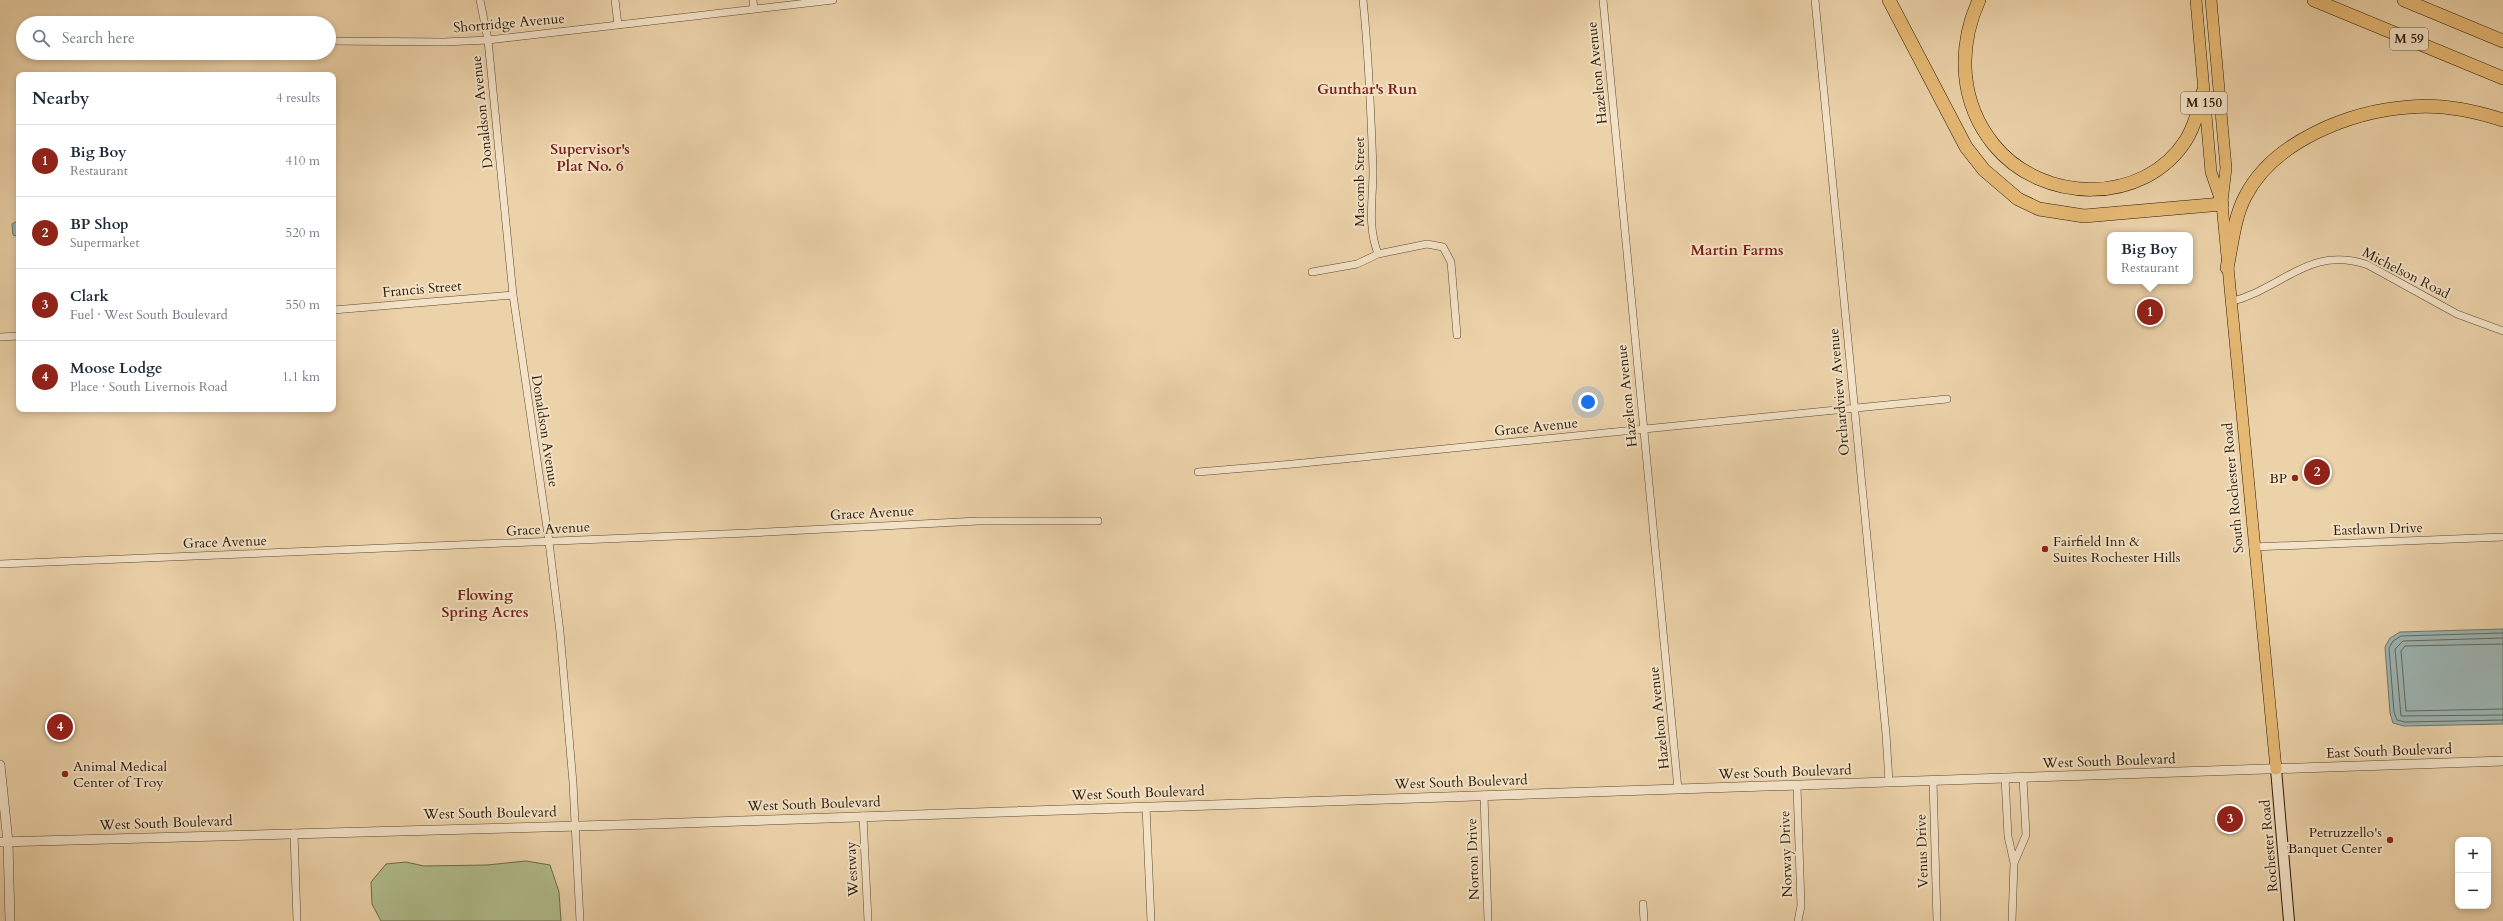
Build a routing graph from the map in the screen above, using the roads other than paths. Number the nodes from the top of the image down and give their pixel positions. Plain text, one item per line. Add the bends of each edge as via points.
1 (480, 0) edge
2 (615, 0) edge
3 (753, 0) edge
4 (833, 0) edge
5 (1364, 0) edge
6 (1602, 0) edge
7 (1815, 0) edge
8 (1889, 0) edge
9 (1979, 0) edge
10 (2196, 0) edge
11 (2314, 0) edge
12 (2404, 0) edge
13 (2211, 2) edge
14 (754, 9) junction
15 (618, 25) junction
16 (488, 40) junction
17 (336, 41) edge
18 (2503, 41) edge
19 (2503, 78) edge
20 (2203, 92) junction
21 (2503, 120) edge
22 (2222, 204) junction
23 (1378, 254) junction
24 (2228, 268) junction
25 (1312, 272) dead end
26 (513, 295) junction
27 (2230, 302) junction
28 (336, 310) edge
29 (2503, 331) edge
30 (1457, 335) dead end
31 (16, 336) edge
32 (0, 337) edge
33 (1948, 399) dead end
34 (1854, 409) junction
35 (1644, 430) junction
36 (1198, 472) dead end
37 (1098, 521) dead end
38 (2503, 537) edge
39 (549, 542) junction
40 (2253, 547) junction
41 (0, 564) edge
42 (2503, 761) edge
43 (0, 765) edge
44 (2276, 769) junction
45 (2005, 778) junction
46 (2023, 778) junction
47 (1933, 780) junction
48 (1889, 782) junction
49 (1797, 786) junction
50 (1678, 788) junction
51 (1484, 795) junction
52 (1146, 807) junction
53 (863, 816) junction
54 (575, 826) junction
55 (294, 833) junction
56 (4, 842) edge
57 (2014, 863) junction
58 (1643, 904) dead end
59 (10, 921) edge
60 (297, 921) edge
61 (580, 921) edge
62 (868, 921) edge
63 (1151, 921) edge
64 (1488, 921) edge
65 (1644, 921) edge
66 (1798, 921) edge
67 (1937, 921) edge
68 (2012, 921) edge
69 (2289, 921) edge

1 - 16 street, Donaldson Avenue
2 - 15 street
3 - 14 street
4 - 14 street, Shortridge Avenue
5 - 23 street, Macomb Street via 1373,172 1370,221
6 - 35 street, Hazelton Avenue
7 - 34 street, Orchardview Avenue
8 - 22 highway via 1966,147 1984,170 2018,198 2039,209 2084,216
9 - 20 highway via 1970,18 1964,46 1966,88 1972,108 1983,129 2005,156 2050,182 2079,190 2106,190 2128,185 2151,175 2169,161 2186,140 2196,119
10 - 20 main road, South Rochester Road / M 150
11 - 19 highway, M 59
12 - 18 highway, M 59
13 - 22 main road, South Rochester Road / M 150 via 2226,168
14 - 15 street, Shortridge Avenue
15 - 16 street, Shortridge Avenue
16 - 17 street, Shortridge Avenue
16 - 26 street, Donaldson Avenue
20 - 22 main road, South Rochester Road / M 150 via 2210,172
21 - 24 highway via 2443,107 2411,106 2375,111 2347,120 2292,147 2256,179 2244,198
22 - 24 main road, South Rochester Road
23 - 25 street via 1357,264
23 - 30 street via 1427,244 1443,247 1451,262
24 - 27 main road, South Rochester Road
26 - 28 street, Francis Street
26 - 39 street, Donaldson Avenue
27 - 29 street, Michelson Road via 2255,294 2308,264 2335,258 2352,259 2368,265 2457,314
27 - 40 main road, South Rochester Road
31 - 32 street
33 - 34 street, Grace Avenue
34 - 35 street, Grace Avenue
34 - 48 street, Orchardview Avenue
35 - 36 street, Grace Avenue
35 - 50 street, Hazelton Avenue
37 - 39 street, Grace Avenue via 978,521
38 - 40 street, Eastlawn Drive
39 - 41 street, Grace Avenue
39 - 54 street, Donaldson Avenue via 568,726
40 - 44 main road, South Rochester Road
42 - 44 street, East South Boulevard
43 - 56 street
44 - 46 street, West South Boulevard
44 - 69 main road, Rochester Road
45 - 46 street, West South Boulevard
45 - 47 street, West South Boulevard
45 - 57 street via 2008,836
46 - 57 street via 2026,835
47 - 48 street, West South Boulevard
47 - 67 street, Venus Drive
48 - 49 street, West South Boulevard
49 - 50 street, West South Boulevard
49 - 66 street, Norway Drive via 1801,906
50 - 51 street, West South Boulevard
51 - 52 street, West South Boulevard
51 - 64 street, Norton Drive
52 - 53 street, West South Boulevard
52 - 63 street
53 - 54 street, West South Boulevard
53 - 62 street, Westway
54 - 55 street, West South Boulevard
54 - 61 street, Donaldson Avenue
55 - 56 street, West South Boulevard
55 - 60 street
56 - 59 street
57 - 68 street
58 - 65 street

